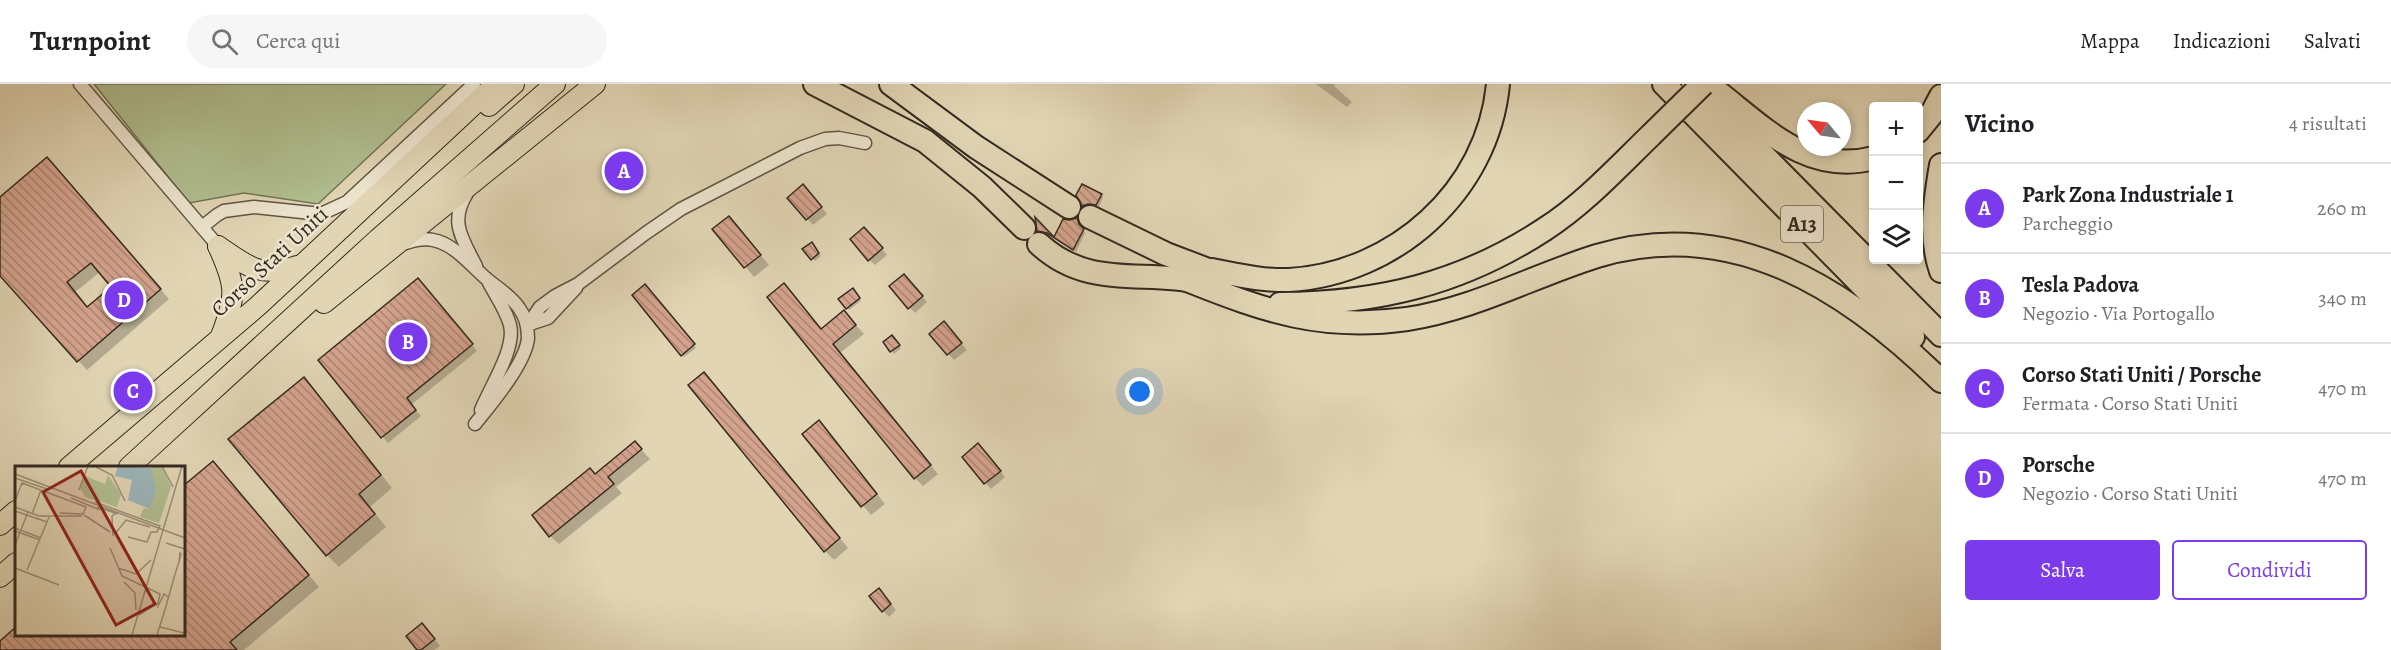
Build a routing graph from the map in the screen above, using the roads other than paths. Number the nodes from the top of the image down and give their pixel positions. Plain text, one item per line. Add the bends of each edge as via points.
1 (80, 84) edge
2 (474, 84) edge
3 (495, 84) edge
4 (514, 84) edge
5 (555, 84) edge
6 (595, 84) edge
7 (815, 84) edge
8 (891, 84) edge
9 (896, 84) edge
10 (1498, 84) edge
11 (1664, 84) edge
12 (1693, 84) edge
13 (1703, 84) edge
14 (1709, 84) edge
15 (1941, 96) edge
16 (914, 102) junction
17 (1923, 125) edge
18 (865, 143) dead end
19 (1869, 159) edge
20 (1941, 165) edge
21 (474, 182) junction
22 (1069, 207) dead end
23 (1090, 217) dead end
24 (202, 227) junction
25 (218, 246) junction
26 (391, 249) junction
27 (300, 265) junction
28 (477, 269) junction
29 (1212, 270) junction
30 (1941, 271) edge
31 (487, 279) junction
32 (1187, 280) junction
33 (1295, 304) junction
34 (259, 305) junction
35 (528, 325) junction
36 (511, 328) junction
37 (1941, 335) edge
38 (220, 339) junction
39 (1941, 365) edge
40 (1941, 381) edge
41 (216, 388) junction
42 (70, 466) edge
43 (130, 466) edge
44 (15, 512) edge
45 (0, 525) edge
46 (15, 565) edge
47 (0, 578) edge

1 - 24 street
2 - 24 street via 347,202 321,214 254,207 224,211
3 - 27 main road, Corso Stati Uniti
4 - 34 main road
5 - 41 main road
6 - 21 main road
7 - 32 highway via 925,141 1059,260 1074,268 1095,274
8 - 16 highway
9 - 16 highway
10 - 29 highway via 1487,133 1471,166 1448,201 1407,240 1357,265 1307,278 1270,280
11 - 39 highway, A13
12 - 37 highway, A13
13 - 33 highway, bridge via 1596,188 1547,228 1484,263 1425,286 1338,303
14 - 19 highway via 1781,142 1804,153 1831,161
15 - 17 highway
16 - 22 highway
18 - 35 street via 825,139 681,209 540,307
20 - 30 highway via 1934,233
21 - 26 main road
21 - 28 street via 456,218
23 - 29 highway via 1166,254
24 - 25 street
25 - 27 main road via 259,270 271,272
25 - 38 main road via 232,275 232,308
26 - 28 street via 419,239 434,240 447,245
26 - 41 main road
27 - 34 main road, Corso Stati Uniti
28 - 31 street
29 - 33 highway
31 - 35 street via 519,307
31 - 36 street
32 - 33 highway via 1272,304
32 - 40 highway via 1282,315 1326,322 1366,322 1406,319 1464,306 1597,256 1634,247 1718,247 1770,264 1843,298 1914,354
34 - 38 main road, Corso Stati Uniti
35 - 36 street
35 - 36 street via 528,342 521,358 500,394 475,424 511,341
38 - 42 main road, Corso Stati Uniti
41 - 43 main road
44 - 45 main road
46 - 47 main road

